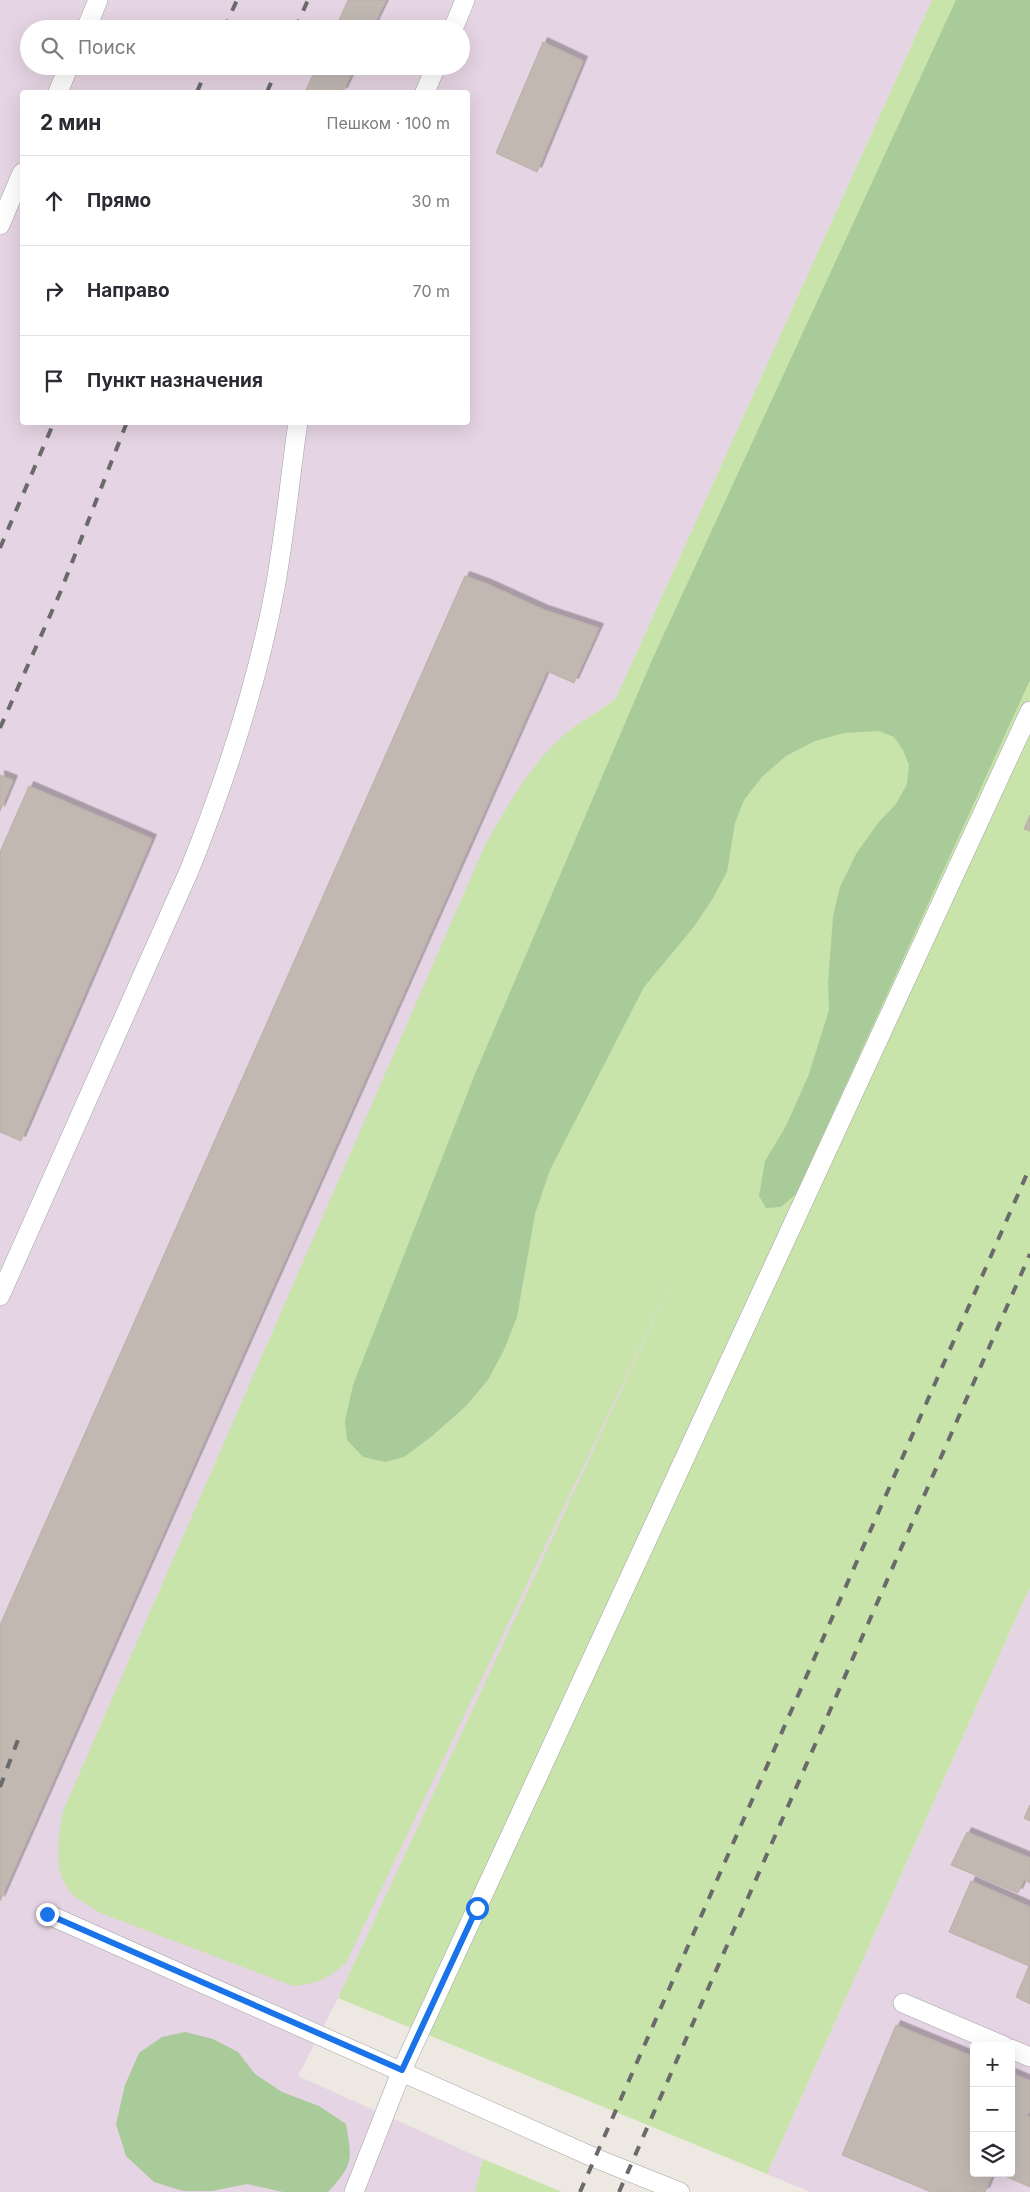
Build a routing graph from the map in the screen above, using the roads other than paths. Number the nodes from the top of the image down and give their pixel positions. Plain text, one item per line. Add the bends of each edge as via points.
1 (98, 0) edge
2 (465, 0) edge
3 (90, 20) edge
4 (456, 20) edge
5 (65, 75) edge
6 (432, 75) edge
7 (59, 90) edge
8 (426, 90) edge
9 (20, 178) edge
10 (0, 225) edge
11 (298, 425) edge
12 (1030, 711) edge
13 (0, 1296) edge
14 (47, 1914) dead end
15 (904, 2003) dead end
16 (995, 2042) edge
17 (1015, 2051) edge
18 (1030, 2057) edge
19 (402, 2070) junction
20 (354, 2192) edge
21 (680, 2192) edge

1 - 3 lane
2 - 4 lane
5 - 7 lane
6 - 8 lane
9 - 10 lane
11 - 13 lane via 275,588 242,724 217,801
12 - 19 lane
14 - 19 lane
15 - 16 lane
17 - 18 lane
19 - 20 lane
19 - 21 lane via 595,2158

